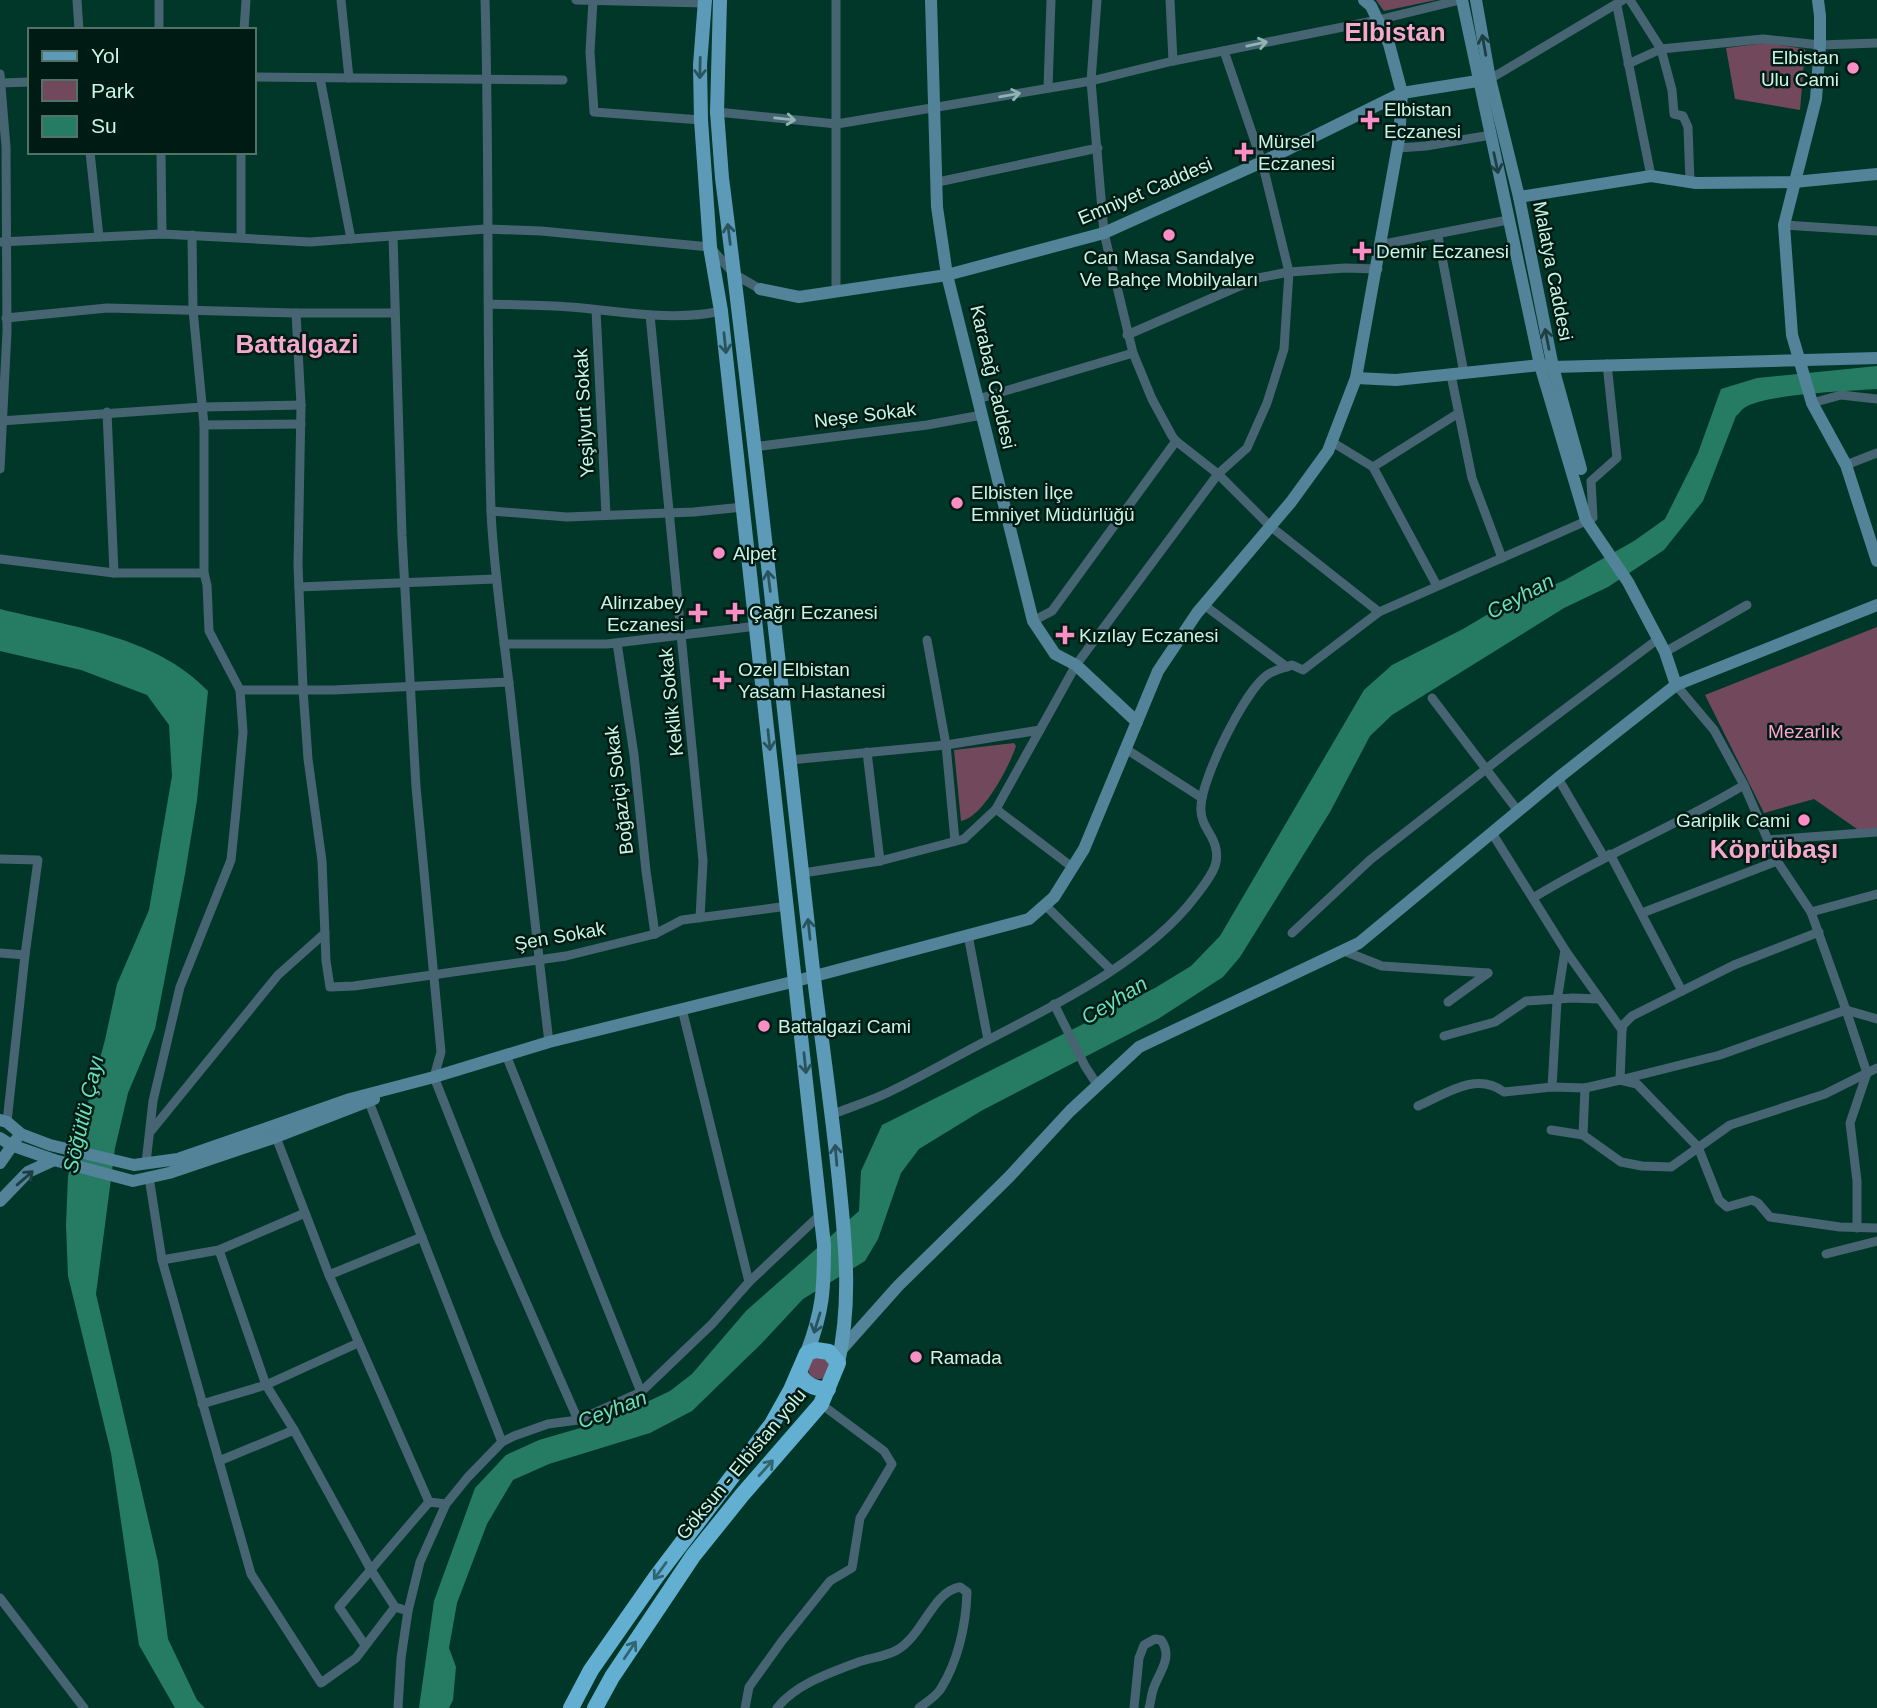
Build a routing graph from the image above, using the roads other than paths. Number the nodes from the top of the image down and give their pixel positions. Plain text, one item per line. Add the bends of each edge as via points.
1 (77, 0) edge
2 (159, 0) edge
3 (246, 0) edge
4 (341, 0) edge
5 (485, 0) edge
6 (576, 0) edge
7 (720, 0) edge
8 (836, 0) edge
9 (931, 0) edge
10 (1051, 0) edge
11 (1097, 0) edge
12 (1170, 0) edge
13 (1461, 0) edge
14 (1476, 0) edge
15 (1630, 0) edge
16 (1818, 0) edge
17 (593, 1) edge
18 (705, 1) edge
19 (1366, 2) edge
20 (1620, 3) edge
21 (1378, 20) junction
22 (79, 28) edge
23 (159, 28) edge
24 (244, 28) edge
25 (1877, 43) edge
26 (1820, 45) junction
27 (1661, 49) junction
28 (1224, 51) junction
29 (1173, 61) junction
30 (1628, 64) junction
31 (0, 74) edge
32 (256, 77) edge
33 (320, 78) junction
34 (349, 78) junction
35 (487, 78) junction
36 (563, 80) dead end
37 (1484, 80) junction
38 (1091, 81) junction
39 (28, 82) edge
40 (0, 83) edge
41 (1048, 88) junction
42 (1402, 93) junction
43 (936, 108) junction
44 (717, 112) junction
45 (701, 120) junction
46 (837, 124) junction
47 (1490, 135) junction
48 (3, 147) edge
49 (1098, 148) junction
50 (1398, 148) junction
51 (90, 154) edge
52 (161, 154) edge
53 (241, 154) edge
54 (1262, 162) junction
55 (1877, 174) edge
56 (1651, 176) junction
57 (938, 182) junction
58 (1690, 182) junction
59 (1794, 182) junction
60 (1519, 197) junction
61 (1508, 220) junction
62 (1784, 225) junction
63 (486, 229) junction
64 (1877, 231) edge
65 (162, 233) junction
66 (1104, 233) junction
67 (192, 235) junction
68 (393, 236) junction
69 (1438, 236) junction
70 (99, 237) junction
71 (241, 237) junction
72 (351, 239) junction
73 (3, 242) edge
74 (1379, 245) junction
75 (710, 247) junction
76 (1378, 269) junction
77 (1289, 272) junction
78 (734, 274) junction
79 (949, 280) junction
80 (760, 289) joint
81 (836, 292) junction
82 (489, 303) junction
83 (193, 310) junction
84 (596, 310) junction
85 (721, 311) junction
86 (296, 313) junction
87 (395, 313) junction
88 (650, 315) junction
89 (6, 318) junction
90 (3, 332) edge
91 (1127, 335) junction
92 (1133, 353) junction
93 (1877, 358) edge
94 (1606, 364) junction
95 (1546, 366) junction
96 (1800, 366) junction
97 (1457, 374) junction
98 (1356, 378) junction
99 (978, 399) junction
100 (1877, 399) edge
101 (1812, 402) junction
102 (302, 405) junction
103 (203, 407) junction
104 (107, 412) junction
105 (1457, 414) junction
106 (982, 415) junction
107 (2, 421) edge
108 (301, 424) junction
109 (204, 425) junction
110 (1176, 441) junction
111 (1332, 442) junction
112 (753, 447) junction
113 (1877, 453) edge
114 (1846, 465) junction
115 (1373, 467) junction
116 (0, 469) edge
117 (1219, 474) junction
118 (743, 507) junction
119 (491, 511) junction
120 (668, 512) junction
121 (606, 515) junction
122 (1590, 519) junction
123 (1270, 526) junction
124 (1873, 535) edge
125 (1502, 558) junction
126 (0, 559) edge
127 (1877, 561) edge
128 (114, 573) junction
129 (204, 573) junction
130 (495, 579) junction
131 (405, 583) junction
132 (1437, 586) junction
133 (299, 587) junction
134 (1203, 605) junction
135 (1747, 605) dead end
136 (1877, 605) edge
137 (1379, 612) junction
138 (1032, 621) junction
139 (757, 626) junction
140 (682, 636) junction
141 (1658, 639) junction
142 (927, 640) dead end
143 (617, 643) junction
144 (504, 644) junction
145 (1665, 652) junction
146 (1076, 665) junction
147 (1287, 667) junction
148 (509, 682) junction
149 (1676, 685) junction
150 (410, 687) junction
151 (303, 689) junction
152 (240, 690) junction
153 (1432, 698) dead end
154 (1137, 722) junction
155 (1040, 730) junction
156 (946, 745) junction
157 (1126, 749) junction
158 (867, 752) junction
159 (790, 760) junction
160 (1486, 769) junction
161 (1558, 778) junction
162 (1744, 785) junction
163 (1202, 798) junction
164 (996, 809) junction
165 (1518, 811) junction
166 (1877, 832) edge
167 (1492, 833) junction
168 (1768, 840) junction
169 (955, 841) junction
170 (1607, 856) junction
171 (0, 859) edge
172 (880, 860) junction
173 (1777, 861) junction
174 (1072, 867) junction
175 (803, 873) junction
176 (1877, 894) edge
177 (1533, 898) junction
178 (1045, 905) junction
179 (788, 906) junction
180 (1811, 912) junction
181 (1642, 913) junction
182 (700, 918) junction
183 (1819, 932) junction
184 (325, 933) junction
185 (1292, 933) dead end
186 (655, 934) junction
187 (968, 935) junction
188 (1565, 950) junction
189 (1345, 951) junction
190 (0, 953) edge
191 (25, 955) junction
192 (539, 961) junction
193 (1111, 970) junction
194 (433, 975) junction
195 (814, 975) junction
196 (796, 981) junction
197 (1682, 991) junction
198 (1598, 999) junction
199 (1557, 1001) junction
200 (1447, 1002) dead end
201 (1054, 1004) junction
202 (682, 1009) junction
203 (1846, 1010) junction
204 (1875, 1016) edge
205 (1622, 1030) junction
206 (1444, 1036) dead end
207 (988, 1040) junction
208 (549, 1041) junction
209 (506, 1055) junction
210 (1877, 1068) edge
211 (1867, 1073) junction
212 (434, 1077) junction
213 (1620, 1080) junction
214 (1097, 1086) junction
215 (1552, 1087) junction
216 (1586, 1088) junction
217 (369, 1102) junction
218 (1418, 1106) dead end
219 (832, 1114) junction
220 (4, 1121) edge
221 (1551, 1130) dead end
222 (150, 1132) junction
223 (21, 1134) junction
224 (1583, 1135) junction
225 (276, 1137) junction
226 (5, 1142) edge
227 (1698, 1147) junction
228 (54, 1160) junction
229 (0, 1163) edge
230 (140, 1164) junction
231 (149, 1177) junction
232 (0, 1201) edge
233 (305, 1213) junction
234 (821, 1214) junction
235 (1857, 1228) junction
236 (1877, 1228) edge
237 (422, 1237) junction
238 (1877, 1241) edge
239 (219, 1250) junction
240 (1826, 1254) dead end
241 (162, 1260) junction
242 (329, 1275) junction
243 (749, 1282) junction
244 (358, 1343) junction
245 (807, 1353) junction
246 (840, 1357) junction
247 (799, 1372) junction
248 (266, 1385) junction
249 (828, 1389) junction
250 (641, 1392) junction
251 (202, 1404) junction
252 (821, 1404) junction
253 (578, 1420) junction
254 (294, 1430) junction
255 (502, 1442) junction
256 (219, 1461) junction
257 (429, 1502) junction
258 (446, 1504) junction
259 (371, 1570) junction
260 (0, 1598) edge
261 (395, 1607) junction
262 (408, 1611) junction
263 (365, 1645) junction
264 (84, 1708) edge
265 (398, 1708) edge
266 (571, 1708) edge
267 (595, 1708) edge
268 (745, 1708) edge
269 (777, 1708) edge
270 (919, 1708) edge
271 (1134, 1708) edge
272 (1149, 1708) edge

1 - 22 street
2 - 23 street
3 - 24 street
4 - 34 street
5 - 35 street
6 - 17 street
7 - 44 main road, Göksun - Elbistan yolu
8 - 46 street
9 - 43 street, Karabağ Caddesi
10 - 41 street
11 - 38 street
12 - 29 street
13 - 21 street
13 - 37 street
37 -> 14 street, Malatya Caddesi
15 - 27 street
16 - 26 street
17 - 18 street
17 - 45 street via 594,112
18 -> 45 main road, Göksun - Elbistan yolu
19 - 21 street
20 - 30 street
20 - 37 street
28 -> 21 street
21 - 42 street
25 - 26 street
26 - 27 street via 1763,39
26 - 59 street via 1816,99
27 - 30 street
27 - 58 street via 1674,114 1683,117 1688,127
28 - 29 street
28 - 54 street
29 - 38 street
30 - 56 street
31 - 40 street
32 - 33 street
33 - 34 street
33 - 72 street
34 - 35 street
35 - 36 street
35 - 63 street
37 - 42 street, Emniyet Caddesi
37 - 47 street
37 - 60 street, Malatya Caddesi
38 - 41 street
38 - 49 street
39 - 40 street
40 - 48 street
43 -> 41 street
42 - 50 street
42 - 54 street, Emniyet Caddesi
43 - 46 street
43 - 57 street, Karabağ Caddesi
44 -> 46 street
78 -> 44 main road, Göksun - Elbistan yolu
45 - 75 main road, Göksun - Elbistan yolu
46 - 81 street
47 - 50 street
47 -> 61 street
48 - 73 street
49 - 57 street
49 - 66 street
50 - 74 street
51 - 70 street
52 - 65 street
53 - 71 street
54 - 66 street, Emniyet Caddesi
54 - 77 street
55 - 59 street
56 - 58 street
56 - 60 street
57 - 79 street, Karabağ Caddesi via 937,207
58 - 59 street
59 - 62 street
95 -> 60 street, Malatya Caddesi
61 - 69 street
61 - 95 street
62 - 64 street
62 - 96 street via 1791,335
63 - 68 street
63 - 75 street
63 - 82 street
65 - 67 street
65 - 70 street
66 - 79 street, Emniyet Caddesi
66 - 91 street
67 - 71 street
67 - 83 street
68 - 72 street
68 - 87 street
69 - 74 street
69 - 97 street
70 - 73 street
71 - 72 street via 310,242
73 - 89 street
74 - 76 street
75 - 78 street
75 - 85 main road, Göksun - Elbistan yolu
76 - 77 street
76 - 98 street
77 - 91 street via 1258,278
77 - 117 street via 1284,349 1267,403 1247,448
78 - 80 street
78 - 112 main road, Göksun - Elbistan yolu
79 - 81 street, Emniyet Caddesi
79 - 99 street, Karabağ Caddesi
80 - 81 street, Emniyet Caddesi via 799,297
82 - 84 street
82 - 119 street
83 - 86 street
83 - 89 street via 107,308
83 - 103 street
84 - 88 street
84 - 121 street, Yeşilyurt Sokak
85 - 88 street
85 -> 118 main road, Göksun - Elbistan yolu
86 - 87 street
86 - 102 street
87 - 131 street
88 - 120 street, Keklik Sokak
89 - 90 street
90 - 107 street
91 - 92 street
92 - 99 street
92 - 110 street
93 - 96 street
94 - 95 street
94 - 96 street
94 - 122 street via 1617,458 1591,481
95 - 97 street
95 - 122 street
96 - 101 street
97 - 98 street via 1396,380
97 - 105 street
98 - 111 street
99 - 106 street, Karabağ Caddesi
100 - 101 street via 1841,395
101 - 114 street
102 - 103 street
102 - 108 street
103 - 104 street
103 - 109 street
104 - 107 street
104 - 128 street
105 - 115 street
105 - 125 street via 1472,478
106 - 112 street, Neşe Sokak
106 - 138 street, Karabağ Caddesi
107 - 116 street
108 - 109 street
108 - 133 street
109 - 129 street
110 - 117 street
110 - 138 street via 1052,611
111 - 115 street
111 - 123 street
159 -> 112 main road, Göksun - Elbistan yolu
113 - 114 street
114 - 124 street
115 - 132 street
117 - 123 street
117 - 146 street
118 - 120 street
118 - 139 main road, Göksun - Elbistan yolu
119 - 121 street
119 - 130 street
120 - 121 street
120 - 140 street, Keklik Sokak
122 - 125 street
122 - 141 street
123 - 134 street
123 - 137 street
124 - 127 street
125 - 132 street
126 - 128 street
128 - 129 street
129 - 152 street via 209,631
130 - 131 street
130 - 144 street
131 - 133 street
131 - 150 street
132 - 137 street
133 - 151 street
134 - 147 street
134 - 154 street via 1158,671
135 - 145 street
136 - 149 street
137 - 147 street via 1303,670
138 - 146 street, Karabağ Caddesi via 1055,654
139 - 140 street
139 -> 179 main road, Göksun - Elbistan yolu
140 - 143 street
140 - 182 street, Keklik Sokak via 703,861
141 - 145 street
141 - 160 street
142 - 156 street
143 - 144 street
143 - 186 street, Boğaziçi Sokak
144 - 148 street
145 - 149 street
146 - 154 street, Karabağ Caddesi
146 - 155 street
147 - 163 street via 1268,674 1252,690
148 - 150 street
148 - 192 street
149 - 161 street
149 - 162 street via 1714,730
150 - 151 street
150 - 194 street
151 - 152 street
151 - 184 street via 322,860
152 - 222 street via 243,732 231,860 180,987
153 - 160 street
154 - 157 street
155 - 156 street
155 - 164 street
156 - 158 street
156 - 169 street
157 - 163 street
157 - 174 street
158 - 159 street
158 - 172 street
159 - 175 main road, Göksun - Elbistan yolu
160 - 165 street
160 - 185 street via 1370,860
161 - 165 street
161 - 170 street
162 - 168 street
162 - 170 street
163 - 193 street via 1203,822 1218,849 1215,869 1168,930
164 - 169 street via 964,839
164 - 174 street
165 - 167 street
166 - 168 street
167 - 177 street
167 - 189 street
168 - 173 street
169 - 172 street
170 - 177 street
170 - 181 street
171 - 191 street via 38,860
172 - 175 street
173 - 180 street
173 - 181 street
174 - 178 street
195 -> 175 main road, Göksun - Elbistan yolu
176 - 180 street
177 - 188 street
178 - 187 street via 1028,919
178 - 193 street
179 - 182 street, Şen Sokak
179 - 196 main road, Göksun - Elbistan yolu
180 - 183 street
181 - 197 street
182 - 186 street, Şen Sokak via 682,920
183 - 197 street
183 - 203 street
184 - 194 street, Şen Sokak via 330,987
184 - 222 street via 278,975
186 - 192 street, Şen Sokak
187 - 195 street
187 - 207 street
188 - 198 street
188 - 199 street
189 - 200 street via 1382,966 1488,973
189 - 214 street via 1139,1047
190 - 191 street
191 - 220 street
192 - 194 street, Şen Sokak
192 - 208 street
193 - 201 street
194 - 212 street via 441,1052
195 - 196 street
195 - 219 main road, Göksun - Elbistan yolu
196 - 202 street
196 -> 234 main road, Göksun - Elbistan yolu
197 - 205 street via 1632,1016
198 - 199 street
198 - 205 street
199 - 206 street via 1526,1001 1495,1022
199 - 215 street
201 - 207 street
201 - 214 street
202 - 208 street
202 - 243 street
203 - 204 street
203 - 211 street
203 - 213 street via 1720,1055
205 - 213 street
207 - 219 street via 887,1093
208 - 209 street
209 - 212 street
209 - 250 street
210 - 211 street
211 - 227 street via 1825,1094 1730,1125
211 - 235 street via 1850,1123
212 - 217 street
212 - 230 street via 350,1099 178,1159
212 - 253 street
213 - 216 street
213 - 227 street via 1637,1084
214 - 246 street via 898,1286
215 - 216 street
215 - 218 street via 1504,1092 1492,1083 1469,1084
216 - 224 street
217 - 225 street
217 - 237 street
246 -> 219 main road, Göksun - Elbistan yolu via 847,1279
220 - 223 street
221 - 224 street
222 - 230 street
223 - 226 street
223 - 230 street via 50,1145
224 - 227 street via 1621,1162 1642,1167 1671,1167
225 - 231 street
225 - 233 street
226 - 228 street
226 - 229 street
227 - 235 street via 1719,1200 1727,1207 1752,1200 1770,1217
228 - 231 street via 133,1181
232 -> 228 street via 28,1172
231 - 241 street
233 - 239 street
233 - 242 street
234 - 243 street
234 -> 245 main road, Göksun - Elbistan yolu via 824,1293
235 - 236 street
237 - 242 street
237 - 255 street
238 - 240 street
239 - 241 street
239 - 248 street
241 - 251 street
242 - 244 street
243 - 250 street
244 - 248 street
244 - 257 street
245 - 246 highway via 823,1350
245 - 247 highway, Göksun - Elbistan yolu
246 - 249 highway, Göksun - Elbistan yolu
247 - 249 highway via 806,1383
247 -> 266 highway, Göksun - Elbistan yolu via 772,1424 649,1587 591,1670
248 - 251 street
248 - 254 street
249 - 252 highway, Göksun - Elbistan yolu
250 - 253 street
251 - 256 street
267 -> 252 highway, Göksun - Elbistan yolu via 692,1556
252 - 268 street via 884,1451 892,1464 860,1518 852,1568 830,1581 782,1641 749,1687
253 - 255 street via 548,1424
254 - 256 street
254 - 259 street
255 - 258 street
256 - 263 street via 251,1574 321,1683 356,1658
257 - 258 street
257 - 259 street
258 - 262 street via 420,1562
259 - 261 street
259 - 263 street via 339,1607
260 - 264 street
261 - 262 street
261 - 263 street
262 - 265 street
269 - 270 street via 804,1686 895,1651 916,1636 941,1597 960,1587 967,1592 958,1650 939,1691
271 - 272 street via 1139,1658 1144,1645 1155,1639 1165,1646 1166,1659

